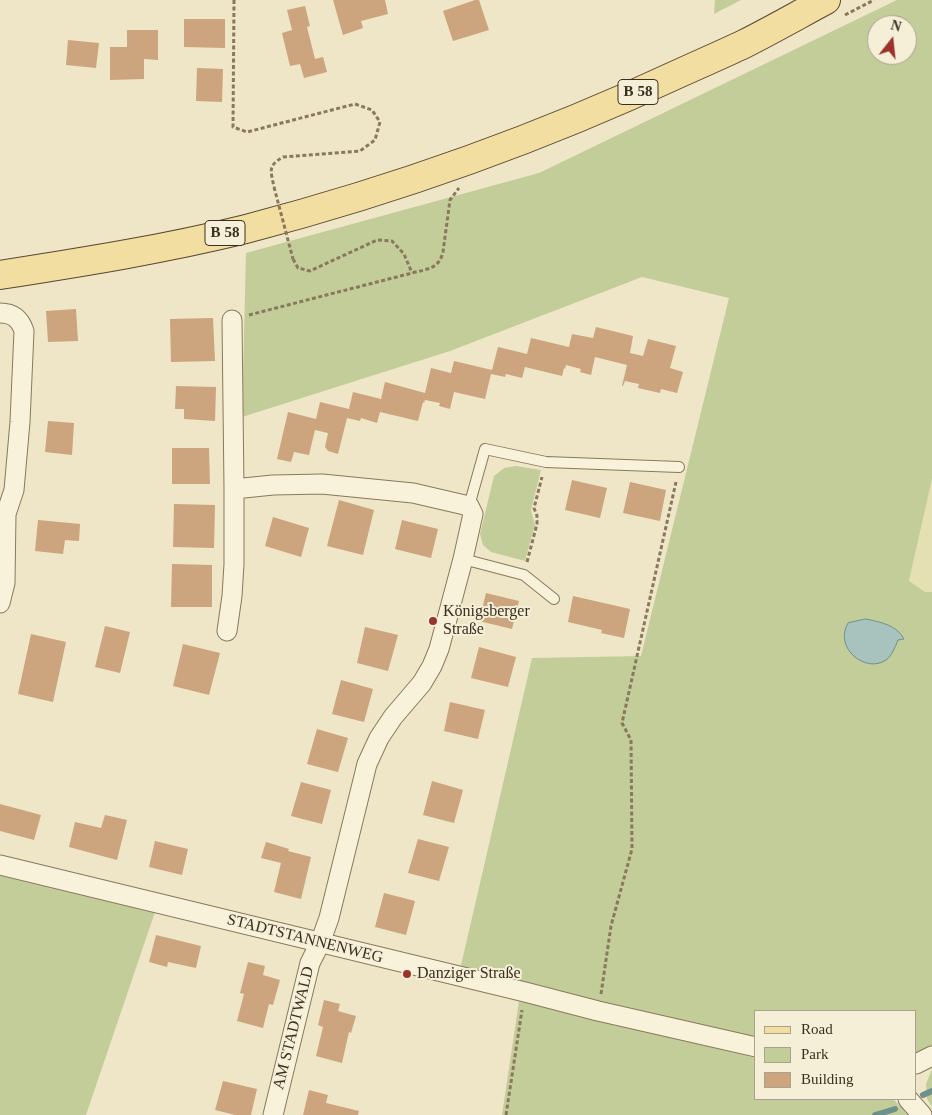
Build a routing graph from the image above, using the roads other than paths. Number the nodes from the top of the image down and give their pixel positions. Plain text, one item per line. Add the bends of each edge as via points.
1 (826, 0) edge
2 (0, 275) edge
3 (0, 313) edge
4 (232, 320) road end
5 (679, 467) road end
6 (234, 489) junction
7 (470, 506) junction
8 (3, 507) edge
9 (463, 559) junction
10 (554, 599) dead end
11 (0, 603) edge
12 (227, 631) dead end
13 (0, 865) edge
14 (320, 943) junction
15 (754, 1047) edge
16 (932, 1056) edge
17 (917, 1064) edge
18 (909, 1100) edge
19 (273, 1115) edge
20 (922, 1115) edge

1 - 2 main road, B 58 via 744,44 567,124 444,169 344,202 245,229 136,253
3 - 8 street via 17,318 24,332 14,490
4 - 6 street
5 - 7 lane via 546,462 485,449
6 - 7 street via 322,484 413,493
6 - 12 street via 234,564
7 - 9 street via 473,514
8 - 11 street via 5,583
9 - 10 lane via 524,575
9 - 14 street via 432,666 379,738 367,764
13 - 14 street, STADTSTANNENWEG
14 - 15 street, STADTSTANNENWEG via 598,1012
14 - 19 street, AM STADTWALD via 310,963
16 - 17 street
18 - 20 street

